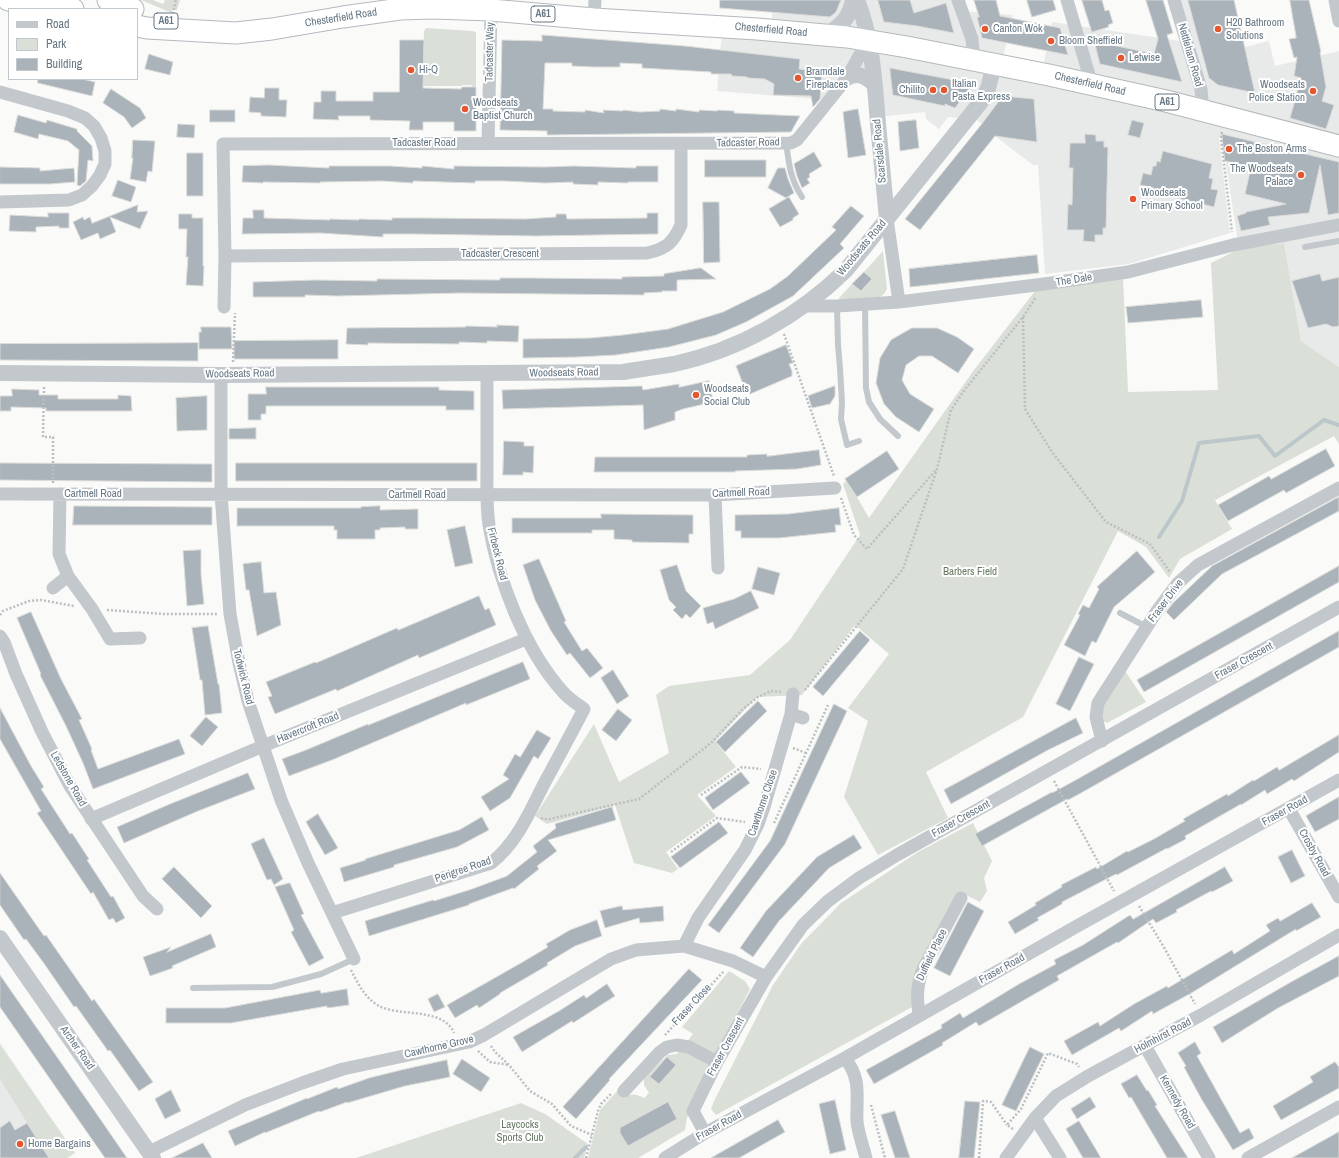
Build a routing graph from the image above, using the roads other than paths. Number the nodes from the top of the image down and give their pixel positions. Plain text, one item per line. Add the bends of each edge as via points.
1 (8, 0) edge
2 (108, 0) edge
3 (853, 0) edge
4 (858, 0) edge
5 (958, 0) edge
6 (1067, 0) edge
7 (1174, 0) edge
8 (1335, 0) edge
9 (29, 1) edge
10 (69, 8) edge
11 (130, 8) edge
12 (138, 10) edge
13 (491, 10) junction
14 (594, 10) edge
15 (1339, 21) edge
16 (138, 26) edge
17 (194, 32) junction
18 (827, 35) junction
19 (868, 40) junction
20 (974, 60) junction
21 (994, 64) junction
22 (848, 78) junction
23 (875, 85) junction
24 (1092, 85) junction
25 (0, 92) edge
26 (1203, 111) junction
27 (786, 142) junction
28 (488, 143) junction
29 (681, 144) junction
30 (1339, 146) edge
31 (802, 198) dead end
32 (0, 202) edge
33 (887, 219) junction
34 (1339, 225) edge
35 (1339, 241) edge
36 (1305, 247) dead end
37 (225, 256) junction
38 (899, 302) junction
39 (865, 304) junction
40 (804, 306) junction
41 (837, 306) junction
42 (224, 307) road end
43 (0, 373) edge
44 (487, 374) junction
45 (227, 375) junction
46 (898, 436) dead end
47 (859, 441) dead end
48 (836, 485) road end
49 (1339, 488) edge
50 (0, 494) edge
51 (56, 494) junction
52 (221, 494) junction
53 (487, 495) junction
54 (715, 495) junction
55 (718, 568) dead end
56 (68, 576) junction
57 (52, 588) dead end
58 (1339, 607) edge
59 (1120, 613) dead end
60 (1147, 627) junction
61 (0, 636) edge
62 (140, 638) dead end
63 (526, 639) junction
64 (793, 694) road end
65 (584, 709) joint
66 (790, 714) junction
67 (803, 718) dead end
68 (1102, 741) junction
69 (263, 746) junction
70 (1339, 780) edge
71 (1289, 809) junction
72 (91, 818) junction
73 (1339, 897) edge
74 (961, 898) dead end
75 (156, 909) dead end
76 (332, 913) junction
77 (1339, 935) edge
78 (0, 938) edge
79 (684, 946) junction
80 (350, 960) joint
81 (766, 977) junction
82 (193, 988) dead end
83 (919, 1015) junction
84 (1145, 1046) junction
85 (845, 1058) junction
86 (717, 1062) junction
87 (624, 1092) road end
88 (1339, 1107) edge
89 (1036, 1118) junction
90 (705, 1133) junction
91 (151, 1155) edge
92 (665, 1158) edge
93 (866, 1158) edge
94 (1006, 1158) edge
95 (1060, 1158) edge
96 (1209, 1158) edge
97 (1248, 1158) edge

1 - 9 highway
2 - 11 highway
3 - 18 street via 847,18
4 - 19 street, Scarsdale Road
5 - 20 street via 972,39
6 - 24 street
7 - 26 street, Nettleham Road via 1201,89
8 - 15 street
9 - 10 highway
12 - 17 highway, Chesterfield Road / A61
13 - 14 highway, Chesterfield Road / A61
13 - 17 highway, Chesterfield Road / A61 via 400,9 258,31
13 - 28 street, Tadcaster Way
14 - 18 highway, Chesterfield Road / A61
16 - 17 highway, Chesterfield Road / A61
18 - 19 highway, Chesterfield Road / A61
19 - 20 highway, Chesterfield Road / A61
19 - 22 street, Tadcaster Road
19 - 23 street, Scarsdale Road
20 - 21 highway, Chesterfield Road / A61
21 - 24 highway, Chesterfield Road / A61
21 - 33 street, Woodseats Road via 988,89 980,103
22 - 23 street via 861,75
22 - 27 street, Tadcaster Road via 797,140
23 - 33 street, Scarsdale Road
24 - 26 highway, Chesterfield Road / A61
25 - 32 street via 68,110 85,118 102,138 105,151 105,164 100,175 82,195 69,200
26 - 30 highway, Chesterfield Road / A61
27 - 29 street, Tadcaster Road
27 - 31 lane, Tadcaster Road via 793,189
28 - 29 street, Tadcaster Road
28 - 37 street, Tadcaster Road via 223,144
29 - 37 street, Tadcaster Crescent via 681,225 670,243 660,250
33 - 38 street, Scarsdale Road
33 - 40 street, Woodseats Road via 846,270
34 - 38 street, The Dale via 1233,245 1128,272
35 - 36 lane
37 - 42 street, Tadcaster Road
38 - 39 street, The Dale
39 - 41 street, The Dale
39 - 46 lane via 866,388 869,402 880,419
40 - 41 street, The Dale
40 - 44 street, Woodseats Road via 748,339 676,363 623,372
41 - 47 lane via 841,419 847,445
43 - 45 street, Woodseats Road
44 - 45 street, Woodseats Road
44 - 53 street, Firbeck Road
45 - 52 street, Todwick Road
48 - 54 street, Cartmell Road
49 - 60 street, Fraser Drive via 1198,565 1178,582
50 - 51 street, Cartmell Road
51 - 52 street, Cartmell Road
51 - 56 street via 60,554
52 - 53 street, Cartmell Road
52 - 69 street, Todwick Road via 230,614 242,678
53 - 54 street, Cartmell Road
53 - 63 street, Firbeck Road via 495,553
54 - 55 street
56 - 57 street
56 - 62 street via 110,639
58 - 68 street, Fraser Crescent
59 - 60 lane
60 - 68 street, Fraser Drive via 1098,703 1096,717
61 - 72 street, Ledstone Road via 42,732 70,786
63 - 65 street, Firbeck Road via 555,682 570,699
63 - 69 street, Havercroft Road
64 - 66 street, Cawthorne Close
65 - 76 street, Perigree Road via 531,810 502,854 490,863
66 - 67 street
66 - 79 street, Cawthorne Close via 758,824 745,850 698,918
68 - 81 street, Fraser Crescent via 859,878 834,896 803,925
69 - 72 street, Havercroft Road
69 - 76 street, Todwick Road via 284,807
70 - 71 street, Fraser Road
71 - 73 street, Crosby Road
71 - 83 street, Fraser Road
72 - 75 street, Ledstone Road via 143,896
74 - 83 street, Duffield Place via 922,969 916,994
76 - 80 street, Todwick Road
77 - 84 street, Holmhirst Road
78 - 91 street, Archer Road
79 - 81 street, Cawthorne Grove via 733,961
79 - 91 street, Cawthorne Grove via 636,950 611,959 484,1035 464,1043 343,1069 302,1083 245,1105
80 - 82 lane via 321,974 272,987
81 - 86 street, Fraser Crescent
83 - 85 street, Fraser Road
84 - 89 street, Holmhirst Road via 1056,1096
84 - 96 street, Kennedy Road
85 - 90 street, Fraser Road
85 - 93 street via 855,1073 857,1123
86 - 87 street, Fraser Close via 689,1047 671,1046 660,1052
86 - 90 street, Fraser Crescent via 693,1111
88 - 97 street
89 - 94 street, Holmhirst Road
89 - 95 street
90 - 92 street, Fraser Road

